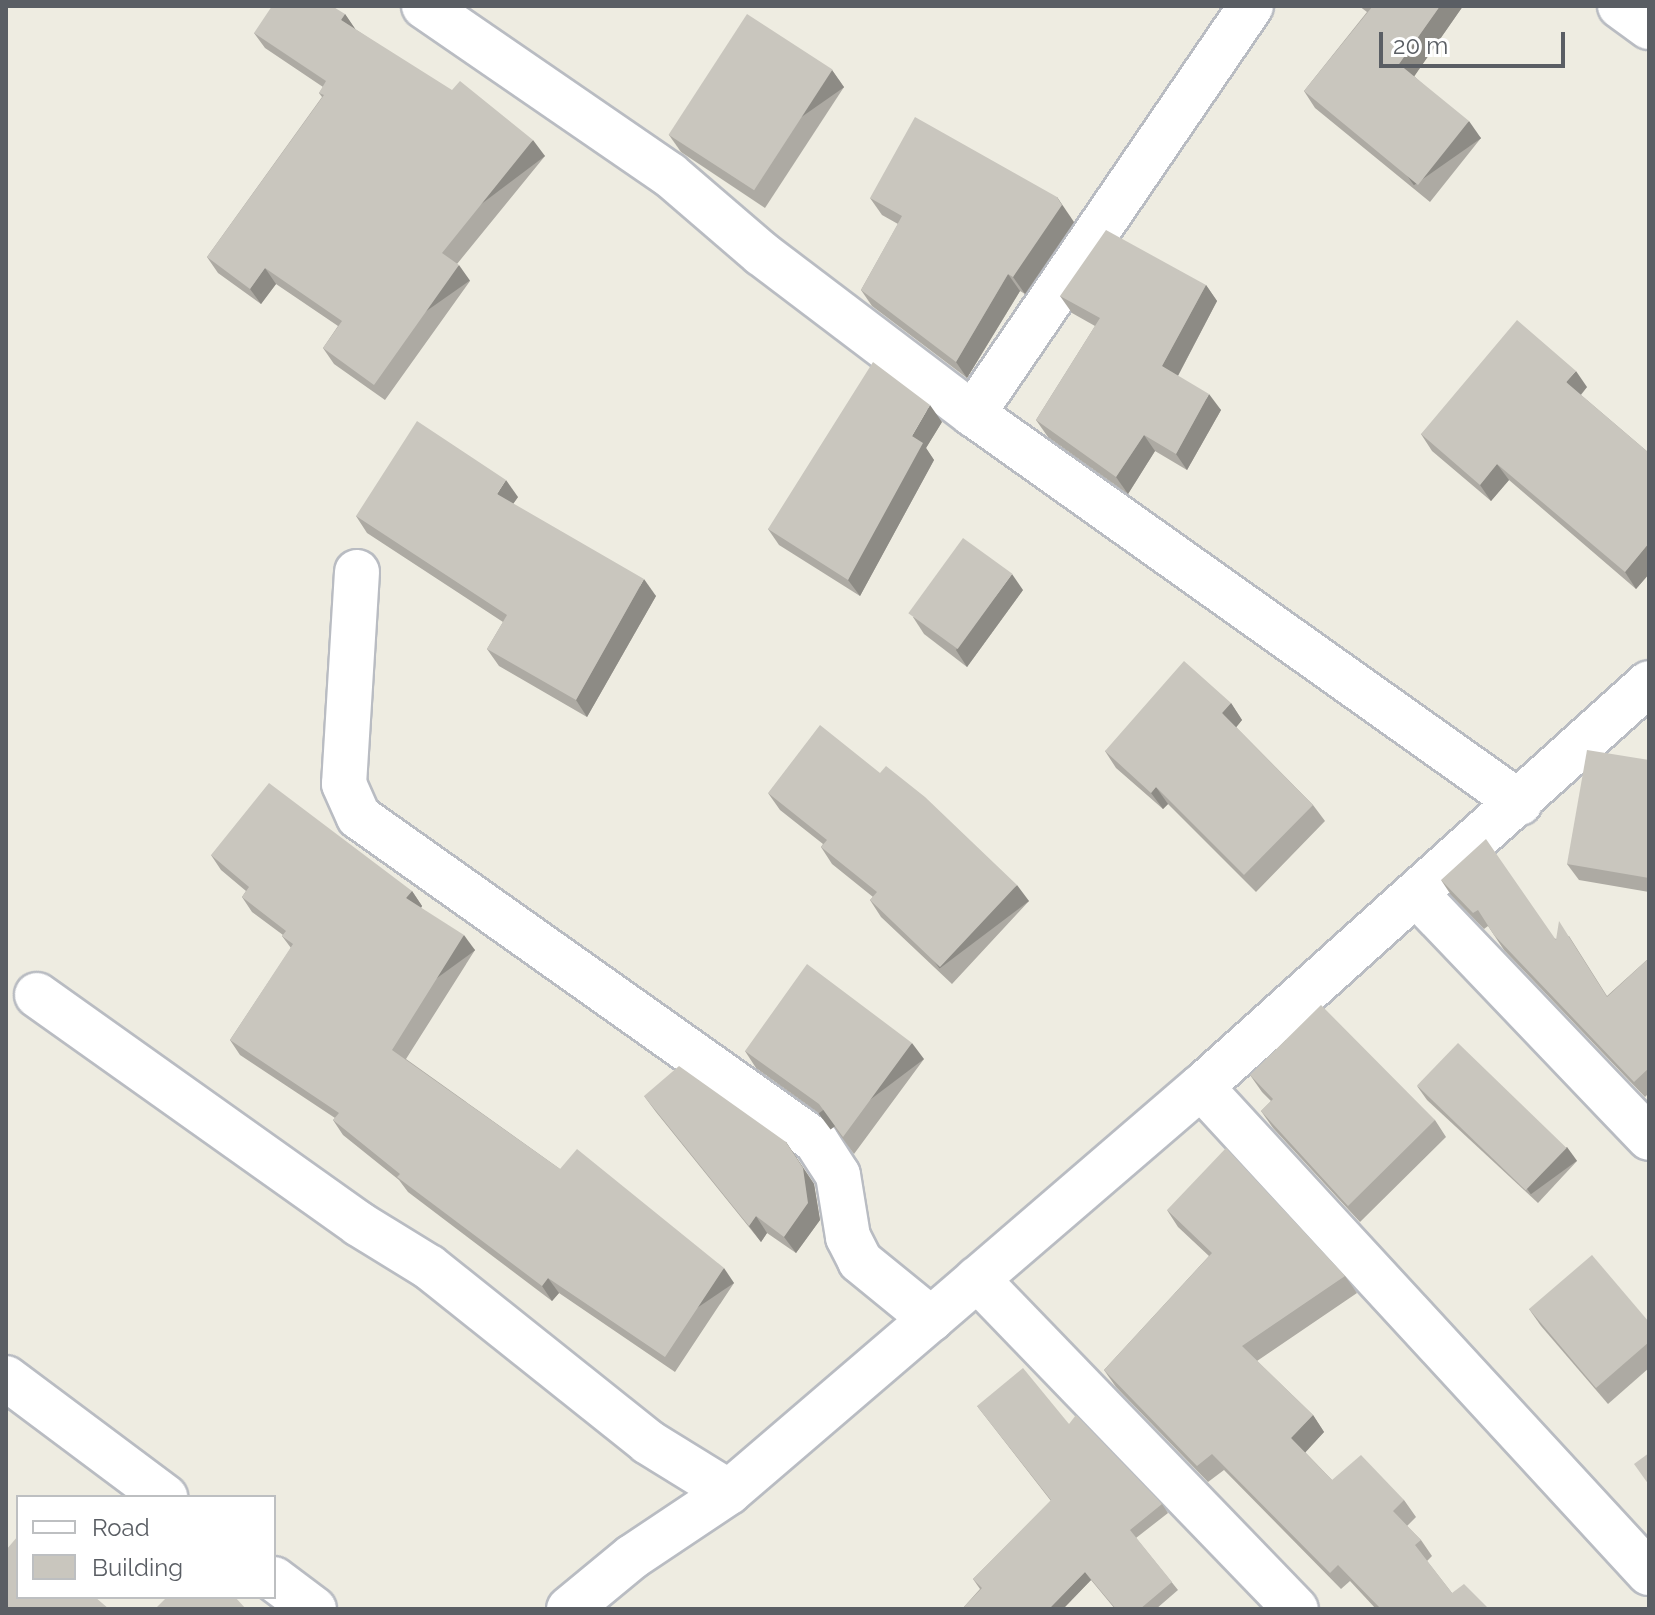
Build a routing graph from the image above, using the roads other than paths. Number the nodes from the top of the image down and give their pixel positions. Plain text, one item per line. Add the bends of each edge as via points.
1 (424, 6) edge
2 (1620, 6) edge
3 (1236, 11) edge
4 (1649, 27) edge
5 (973, 414) junction
6 (357, 572) dead end
7 (1649, 683) edge
8 (1520, 803) junction
9 (1417, 895) junction
10 (37, 995) dead end
11 (1201, 1087) junction
12 (1649, 1138) edge
13 (977, 1279) junction
14 (931, 1319) junction
15 (6, 1378) edge
16 (729, 1492) junction
17 (162, 1495) edge
18 (1649, 1573) edge
19 (276, 1580) edge
20 (314, 1609) edge
21 (569, 1609) edge
22 (1296, 1609) edge

1 - 5 street via 670,175 762,254
2 - 4 street
3 - 5 street
5 - 8 street
6 - 14 street via 344,784 359,817 816,1141 838,1175 848,1237 860,1261
7 - 8 street
8 - 9 street
9 - 11 street
9 - 12 street
10 - 16 street via 359,1224 429,1267 648,1442
11 - 13 street
11 - 18 street
13 - 14 street
13 - 22 street
14 - 16 street
15 - 17 street
16 - 21 street via 632,1557
19 - 20 street

